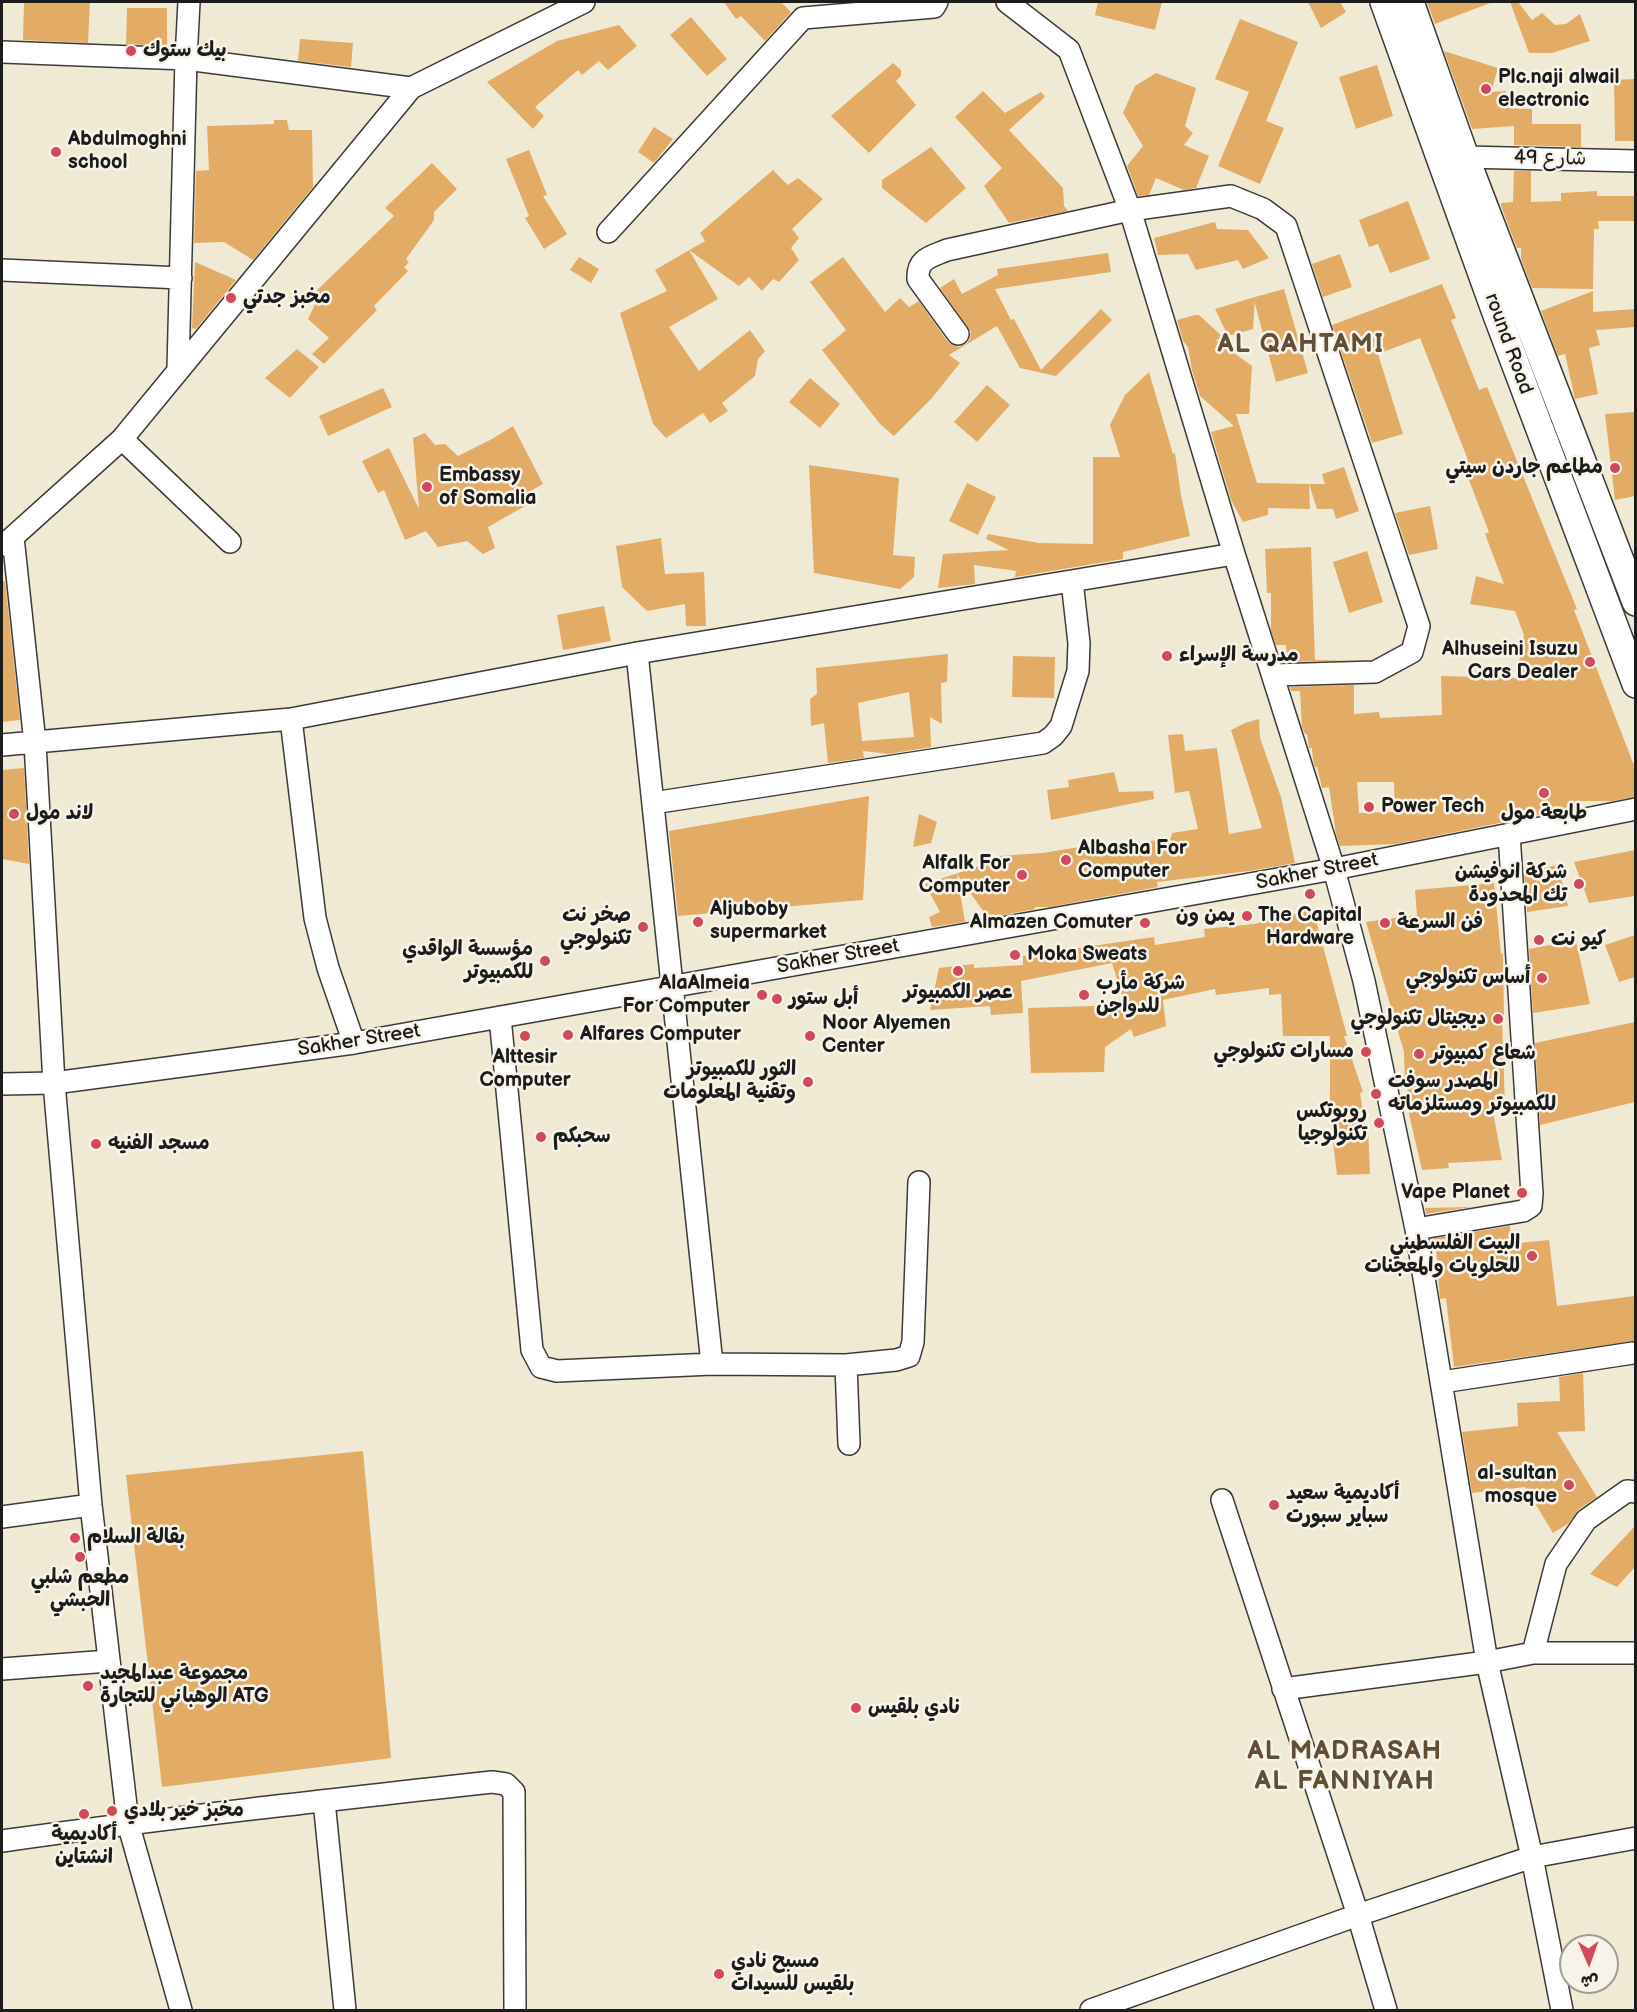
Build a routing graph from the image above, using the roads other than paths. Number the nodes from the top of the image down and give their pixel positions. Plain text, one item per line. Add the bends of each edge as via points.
1 (189, 2) edge
2 (584, 2) edge
3 (937, 2) edge
4 (1007, 2) edge
5 (1384, 2) edge
6 (1410, 2) edge
7 (2, 52) edge
8 (186, 59) junction
9 (411, 88) junction
10 (1465, 157) junction
11 (1635, 161) edge
12 (1130, 210) junction
13 (608, 232) dead end
14 (2, 270) edge
15 (181, 278) junction
16 (1520, 300) junction
17 (1495, 310) junction
18 (958, 334) dead end
19 (178, 369) junction
20 (122, 439) junction
21 (7, 542) edge
22 (230, 542) dead end
23 (1234, 554) junction
24 (1072, 581) junction
25 (1635, 602) edge
26 (637, 652) junction
27 (1273, 675) junction
28 (1635, 684) edge
29 (291, 718) junction
30 (35, 743) junction
31 (2, 745) edge
32 (653, 803) junction
33 (1635, 809) edge
34 (1509, 834) junction
35 (1334, 869) junction
36 (672, 987) junction
37 (500, 1017) junction
38 (354, 1043) junction
39 (54, 1083) junction
40 (2, 1084) edge
41 (919, 1182) dead end
42 (1416, 1229) junction
43 (1634, 1353) dead end
44 (712, 1364) junction
45 (846, 1365) junction
46 (1442, 1382) junction
47 (849, 1444) dead end
48 (1635, 1492) edge
49 (1222, 1500) dead end
50 (91, 1505) junction
51 (2, 1516) edge
52 (1533, 1653) junction
53 (1635, 1653) edge
54 (109, 1661) junction
55 (1487, 1662) junction
56 (2, 1670) edge
57 (1283, 1689) junction
58 (324, 1801) junction
59 (128, 1823) junction
60 (1635, 1838) edge
61 (2, 1841) edge
62 (1532, 1857) junction
63 (1358, 1915) junction
64 (181, 2010) edge
65 (345, 2010) edge
66 (514, 2010) edge
67 (1091, 2010) edge
68 (1386, 2010) edge
69 (1562, 2010) edge

1 - 8 street
2 - 9 street
3 - 13 street via 934,7 803,18
4 - 12 street via 1069,50
5 - 17 main road, round Road
6 - 10 main road, round Road
7 - 8 street
8 - 9 street
8 - 15 street
9 - 19 street
10 - 11 street, شارع 49
10 - 16 main road, round Road
12 - 18 street via 947,250 926,259 917,270 918,279
12 - 23 street
12 - 27 street via 1231,196 1263,209 1286,226 1411,599 1419,626 1412,652 1375,672
14 - 15 street
15 - 19 street
16 - 17 main road
16 - 25 main road, round Road
17 - 28 main road, round Road
19 - 20 street
20 - 21 street
20 - 22 street
21 - 30 street
23 - 24 street
23 - 27 street
24 - 26 street
24 - 32 street via 1080,650 1078,671 1061,726 1043,743
26 - 29 street
26 - 32 street
27 - 35 street
29 - 30 street
29 - 38 street via 315,918
30 - 31 street
30 - 39 street
32 - 36 street
33 - 34 street, Sakher Street
34 - 35 street, Sakher Street
34 - 42 street via 1531,1206
35 - 36 street, Sakher Street
35 - 42 street via 1364,981
36 - 37 street, Sakher Street
36 - 44 street
37 - 38 street, Sakher Street
37 - 44 street via 532,1350 541,1367 557,1371
38 - 39 street, Sakher Street
39 - 40 street, Sakher Street
39 - 50 street
41 - 45 street via 913,1342 909,1356
42 - 46 street
43 - 46 street
44 - 45 street
45 - 47 street
46 - 55 street
48 - 52 street via 1626,1491 1586,1520 1556,1564
49 - 57 street
50 - 51 street
50 - 54 street
52 - 53 street
52 - 55 street
54 - 56 street
54 - 59 street
55 - 57 street
55 - 62 street
57 - 63 street
58 - 59 street
58 - 65 street
58 - 66 street via 492,1782 506,1784 514,1792
59 - 61 street
59 - 64 street
60 - 62 street
62 - 63 street
62 - 69 street
63 - 67 street
63 - 68 street

